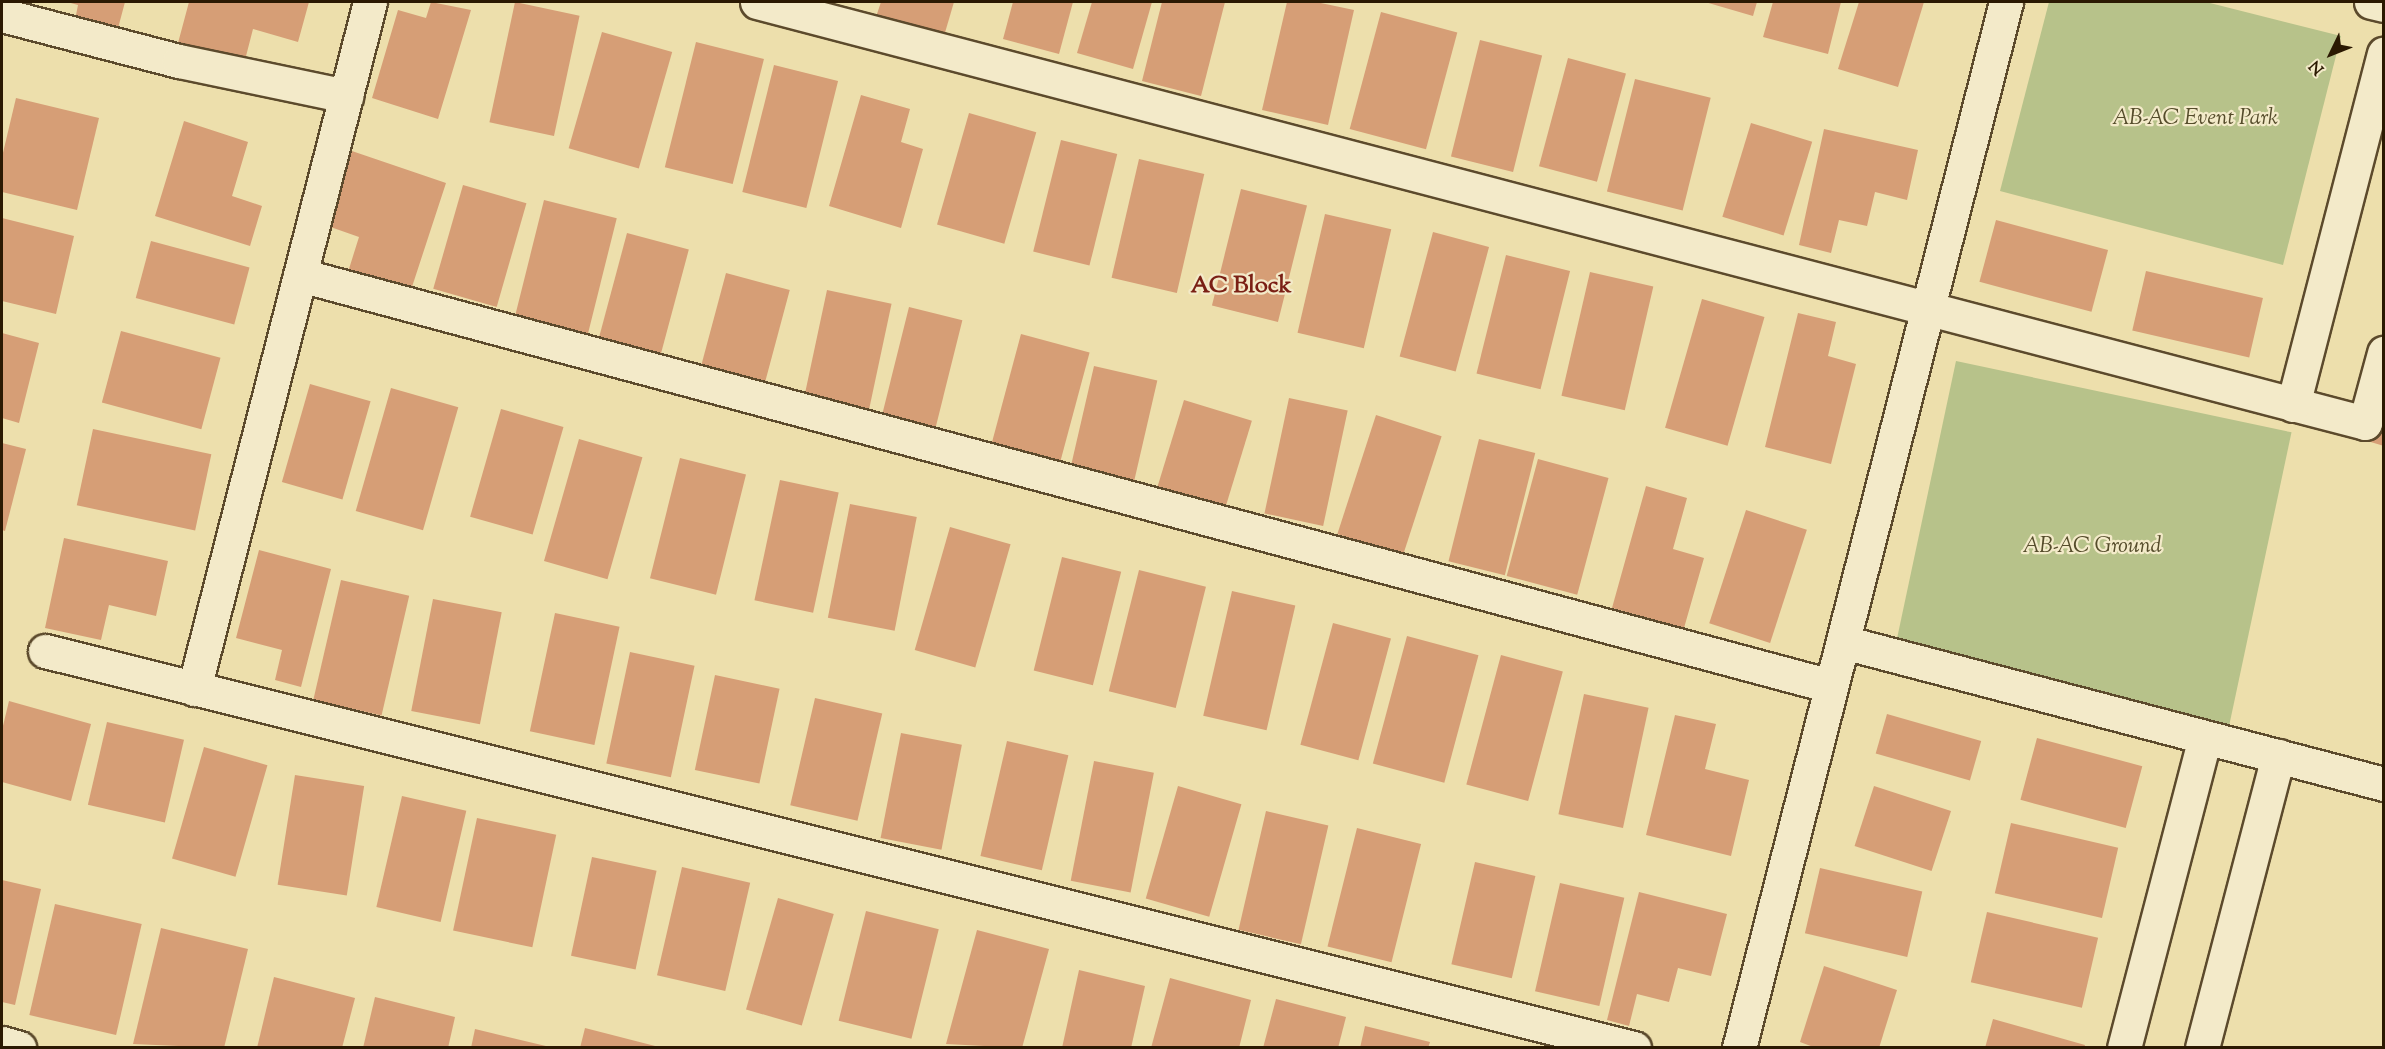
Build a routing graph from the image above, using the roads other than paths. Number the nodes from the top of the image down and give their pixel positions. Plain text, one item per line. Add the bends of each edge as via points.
1 (370, 2) edge
2 (757, 2) edge
3 (2007, 2) edge
4 (2372, 2) edge
5 (2384, 5) edge
6 (2, 15) edge
7 (2384, 54) edge
8 (346, 96) junction
9 (300, 275) junction
10 (1928, 309) junction
11 (2384, 353) edge
12 (2293, 405) junction
13 (1843, 642) junction
14 (45, 651) dead end
15 (1831, 686) junction
16 (194, 689) junction
17 (2205, 736) junction
18 (2278, 756) junction
19 (2384, 784) edge
20 (2, 1043) edge
21 (19, 1047) edge
22 (1634, 1047) edge
23 (1739, 1047) edge
24 (2124, 1047) edge
25 (2202, 1047) edge

1 - 8 street
2 - 10 street
3 - 10 street
4 - 5 street
6 - 8 street via 179,61
7 - 12 street
8 - 9 street
9 - 15 street
9 - 16 street
10 - 12 street
10 - 13 street
11 - 12 street via 2365,423
13 - 15 street
13 - 17 street
14 - 16 street
15 - 23 street
16 - 22 street
17 - 18 street
17 - 24 street
18 - 19 street
18 - 25 street
20 - 21 street

